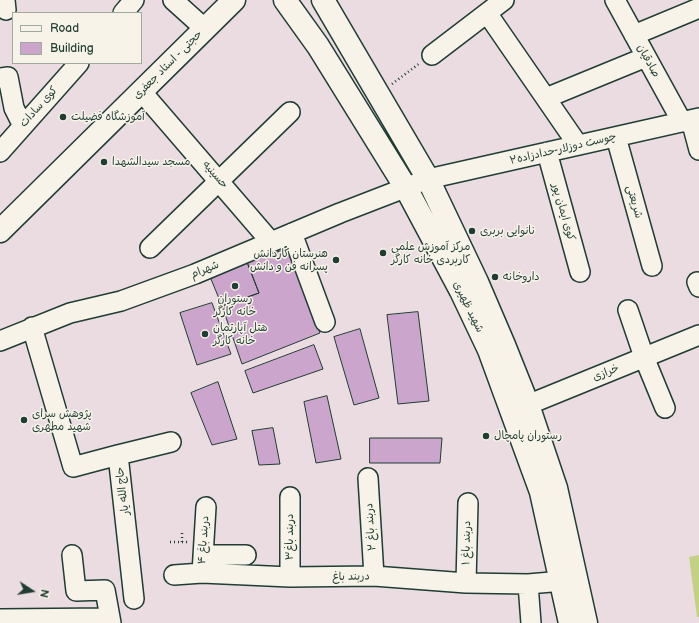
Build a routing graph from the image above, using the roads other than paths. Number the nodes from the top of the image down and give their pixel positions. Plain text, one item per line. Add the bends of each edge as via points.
1 (134, 0) edge
2 (173, 0) edge
3 (234, 0) edge
4 (285, 0) edge
5 (323, 0) edge
6 (504, 0) edge
7 (614, 0) edge
8 (699, 8) edge
9 (124, 12) edge
10 (487, 13) junction
11 (204, 28) junction
12 (634, 35) junction
13 (432, 55) road end
14 (646, 57) junction
15 (77, 64) edge
16 (0, 78) edge
17 (141, 91) junction
18 (546, 98) junction
19 (290, 112) dead end
20 (691, 120) edge
21 (23, 126) junction
22 (616, 137) junction
23 (578, 145) junction
24 (699, 150) edge
25 (0, 152) edge
26 (547, 152) junction
27 (428, 179) junction
28 (220, 181) junction
29 (406, 188) junction
30 (3, 222) edge
31 (292, 233) junction
32 (271, 242) junction
33 (150, 248) dead end
34 (652, 266) dead end
35 (580, 272) dead end
36 (628, 310) dead end
37 (325, 322) dead end
38 (32, 327) junction
39 (699, 335) edge
40 (0, 341) edge
41 (644, 357) junction
42 (520, 408) junction
43 (665, 408) dead end
44 (171, 442) dead end
45 (118, 455) junction
46 (368, 478) dead end
47 (290, 497) dead end
48 (468, 503) dead end
49 (206, 507) dead end
50 (72, 555) dead end
51 (203, 555) junction
52 (246, 555) dead end
53 (202, 574) junction
54 (174, 575) dead end
55 (374, 576) junction
56 (290, 577) junction
57 (568, 581) junction
58 (466, 583) junction
59 (528, 584) junction
60 (134, 599) dead end
61 (0, 619) edge
62 (110, 621) edge
63 (531, 623) edge
64 (570, 623) edge
65 (586, 623) edge

1 - 9 street
2 - 11 street
3 - 11 main road, حجتی - استاد جعفری
4 - 29 main road, شهید ظهیری via 318,46
5 - 27 main road, شهید ظهیری
6 - 10 street
7 - 12 street, صادقیان
8 - 12 street
10 - 13 street
10 - 18 street
11 - 17 main road, حجتی - استاد جعفری
12 - 14 street, صادقیان
14 - 18 street
14 - 20 street, صادقیان
15 - 21 street, کوی سادات
16 - 21 street via 8,77 14,108
17 - 28 street, حسینیه
17 - 30 main road, حجتی - استاد جعفری
18 - 23 street
19 - 28 street
20 - 22 street, چوست دوزلار-حدادزاده۲
20 - 24 street, صادقیان
21 - 25 street, کوی سادات
22 - 23 street, چوست دوزلار-حدادزاده۲
22 - 34 street, شریعتی
23 - 26 street, چوست دوزلار-حدادزاده۲
26 - 27 street, چوست دوزلار-حدادزاده۲
26 - 35 street, کوی ایمان پور
27 - 29 street, چوست دوزلار-حدادزاده۲
27 - 42 main road, شهید ظهیری via 504,345
28 - 32 street, حسینیه
28 - 33 street
29 - 31 street, شهرام
29 - 42 main road, شهید ظهیری
31 - 32 street, شهرام
31 - 37 street
32 - 38 street, شهرام via 121,301 70,313
36 - 41 street
38 - 40 street, شهرام
38 - 45 street, حاج الله یار via 73,467
39 - 41 street, خرازی
41 - 42 street, خرازی
41 - 43 street
42 - 57 main road, شهید ظهیری via 556,488
44 - 45 street
45 - 60 street, حاج الله یار
46 - 55 street, دربند باغ ۲
47 - 56 street, دربند باغ۳
48 - 58 street, دربند باغ ۱
49 - 51 street, دربند باغ ۴
50 - 62 street via 76,591 105,590
51 - 52 street
51 - 53 street, دربند باغ ۴
53 - 54 street, دربند باغ
53 - 56 street, دربند باغ
55 - 56 street, دربند باغ
55 - 58 street, دربند باغ
57 - 59 street, دربند باغ
57 - 64 main road, شهید ظهیری
57 - 65 main road, شهید ظهیری
58 - 59 street, دربند باغ
59 - 63 street
61 - 62 street

